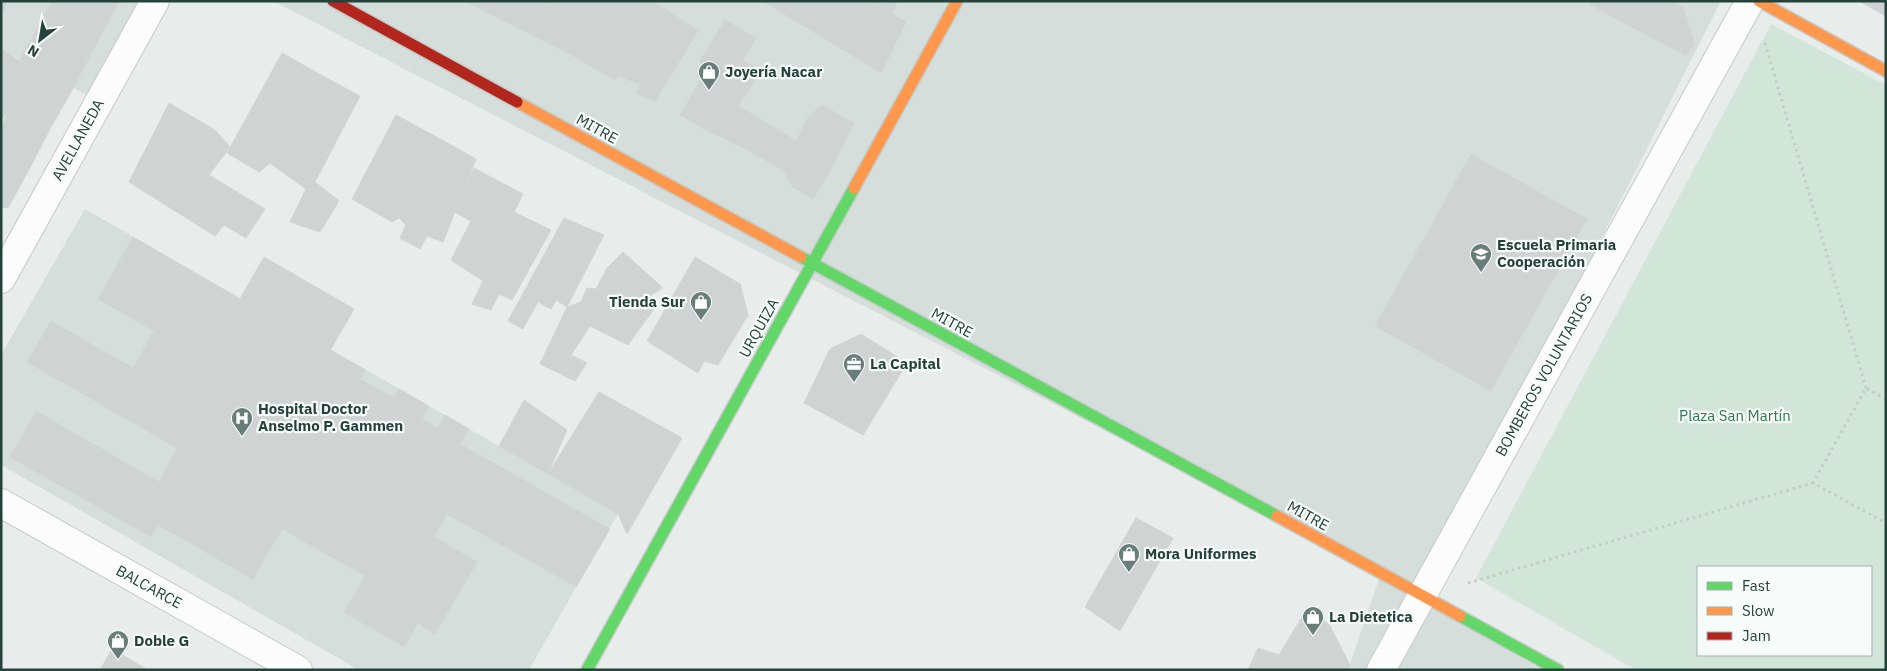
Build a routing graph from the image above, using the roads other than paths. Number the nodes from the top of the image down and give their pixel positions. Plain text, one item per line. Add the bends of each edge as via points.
1 (155, 1) edge
2 (333, 1) edge
3 (957, 1) edge
4 (1750, 1) edge
5 (1759, 1) edge
6 (1886, 71) edge
7 (812, 263) junction
8 (2, 274) edge
9 (1, 503) edge
10 (1422, 596) junction
11 (298, 670) edge
12 (587, 670) edge
13 (1381, 670) edge
14 (1558, 670) edge

1 - 8 street, AVELLANEDA
2 - 7 street, MITRE
3 - 7 street, URQUIZA
4 - 10 street, BOMBEROS VOLUNTARIOS
5 - 6 street
7 - 10 street, MITRE
7 - 12 street, URQUIZA
9 - 11 street, BALCARCE
10 - 13 street, BOMBEROS VOLUNTARIOS
10 - 14 street, MITRE

